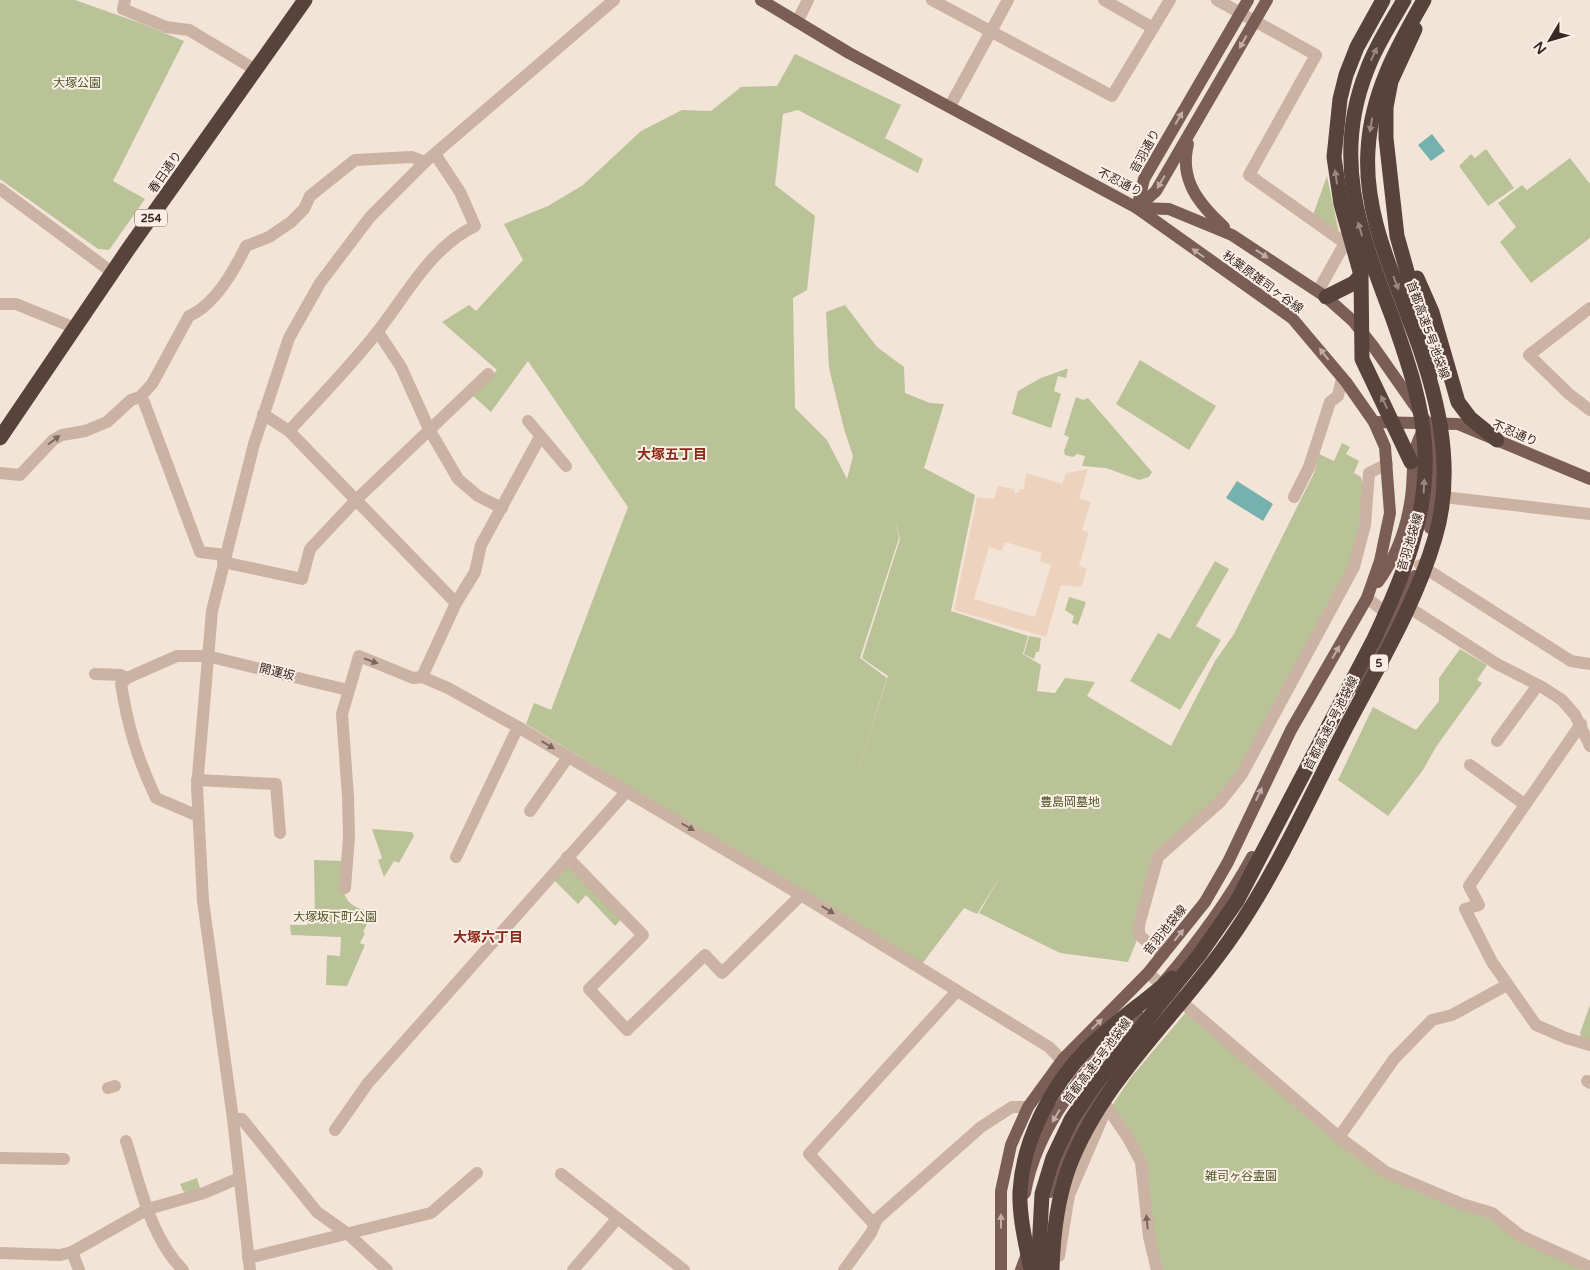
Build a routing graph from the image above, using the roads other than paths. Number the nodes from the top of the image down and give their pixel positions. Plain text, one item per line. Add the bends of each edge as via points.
1 (125, 0) edge
2 (305, 0) edge
3 (614, 0) edge
4 (762, 0) edge
5 (808, 0) edge
6 (932, 0) edge
7 (1008, 0) edge
8 (1104, 0) edge
9 (1170, 0) edge
10 (1217, 0) edge
11 (1248, 0) edge
12 (1268, 0) edge
13 (1383, 0) edge
14 (1404, 0) edge
15 (1424, 0) edge
16 (1429, 0) edge
17 (1241, 13) junction
18 (1255, 21) junction
19 (797, 22) junction
20 (1153, 28) junction
21 (991, 31) junction
22 (256, 70) junction
23 (950, 106) junction
24 (1200, 116) junction
25 (436, 154) junction
26 (425, 162) junction
27 (0, 190) edge
28 (1137, 208) junction
29 (1232, 234) junction
30 (1397, 236) junction
31 (113, 272) junction
32 (1361, 275) junction
33 (1322, 294) junction
34 (0, 304) edge
35 (1590, 308) edge
36 (75, 328) junction
37 (1360, 329) junction
38 (378, 332) junction
39 (488, 374) dead end
40 (1342, 378) junction
41 (140, 397) junction
42 (1590, 410) edge
43 (263, 414) junction
44 (528, 421) dead end
45 (1374, 422) junction
46 (1394, 422) junction
47 (1427, 423) junction
48 (429, 428) junction
49 (289, 431) junction
50 (540, 437) junction
51 (0, 438) edge
52 (1497, 440) junction
53 (1411, 462) junction
54 (1387, 464) junction
55 (566, 466) dead end
56 (0, 473) edge
57 (1590, 479) edge
58 (1435, 496) junction
59 (1294, 497) dead end
60 (357, 499) junction
61 (502, 508) junction
62 (1590, 514) edge
63 (224, 558) junction
64 (1420, 564) junction
65 (1367, 598) junction
66 (456, 603) junction
67 (1399, 609) junction
68 (207, 656) junction
69 (1590, 664) edge
70 (95, 674) dead end
71 (422, 677) junction
72 (128, 678) junction
73 (1538, 685) junction
74 (348, 690) junction
75 (1581, 724) junction
76 (518, 727) junction
77 (1497, 741) dead end
78 (1590, 746) edge
79 (568, 757) junction
80 (1470, 765) dead end
81 (197, 780) junction
82 (627, 792) junction
83 (1524, 804) junction
84 (530, 811) dead end
85 (198, 816) junction
86 (280, 833) dead end
87 (456, 857) dead end
88 (567, 857) junction
89 (346, 888) dead end
90 (801, 895) junction
91 (1200, 954) junction
92 (1163, 955) junction
93 (1148, 973) junction
94 (1162, 985) junction
95 (1507, 985) junction
96 (957, 991) junction
97 (1177, 997) junction
98 (1590, 1045) edge
99 (1063, 1059) junction
100 (1080, 1078) junction
101 (1096, 1095) junction
102 (1028, 1107) junction
103 (1107, 1107) junction
104 (233, 1119) junction
105 (335, 1130) dead end
106 (1339, 1136) junction
107 (126, 1141) dead end
108 (0, 1158) edge
109 (64, 1159) dead end
110 (477, 1173) dead end
111 (561, 1174) dead end
112 (239, 1178) junction
113 (148, 1209) junction
114 (617, 1218) junction
115 (874, 1224) junction
116 (348, 1234) junction
117 (72, 1252) junction
118 (0, 1253) edge
119 (249, 1264) edge
120 (1590, 1267) edge
121 (79, 1270) edge
122 (183, 1270) edge
123 (386, 1270) edge
124 (573, 1270) edge
125 (684, 1270) edge
126 (844, 1270) edge
127 (1001, 1270) edge
128 (1019, 1270) edge
129 (1031, 1270) edge
130 (1038, 1270) edge
131 (1052, 1270) edge
132 (1056, 1270) edge
133 (1156, 1270) edge

1 - 22 street via 123,9 166,28 189,30
2 - 22 highway, 春日通り / 254
3 - 25 street
4 - 19 main road, 不忍通り
5 - 19 street
6 - 21 street
7 - 21 street
8 - 20 street
9 - 20 street
10 - 17 street
11 - 17 main road, 音羽通り
12 - 18 main road
32 -> 13 highway via 1341,204 1334,157 1335,135 1346,75 1357,47
91 -> 14 highway, 首都高速5号池袋線 / 5, bridge via 1254,874 1374,639 1404,569 1421,514 1425,450 1418,398 1364,240 1350,168 1352,126 1360,89 1375,52
15 -> 131 highway, 首都高速5号池袋線 / 5, bridge via 1391,60 1377,97 1370,129 1368,165 1372,207 1379,235 1433,387 1440,420 1444,478 1436,536 1424,571 1387,648 1250,910 1193,990 1118,1080 1086,1131 1070,1166 1060,1200
16 - 30 highway via 1391,81 1386,107 1388,163
17 - 18 street
28 -> 17 main road, 音羽通り via 1144,179
18 -> 24 main road
18 - 33 street via 1316,55 1249,175 1345,243
19 - 23 main road, 不忍通り via 849,54
20 - 21 street via 1112,96
21 - 23 street
22 - 31 highway, 春日通り / 254
23 - 28 main road, 不忍通り
24 -> 28 main road via 1156,191
24 - 29 main road via 1188,145 1186,172 1198,201
25 - 26 street
25 - 38 street via 460,192 476,226 452,242 414,278
26 - 41 street via 412,157 355,160 310,196 304,210 291,222 269,237 246,246 209,303 190,316 152,384
26 - 43 street via 370,217 320,283 289,338
27 - 31 street
28 - 29 main road, 不忍通り via 1169,209
40 -> 28 main road, 秋葉原雑司ヶ谷線 via 1292,318
29 -> 33 main road, 不忍通り
30 - 47 highway via 1428,346 1436,395
30 - 52 highway via 1432,312 1458,402 1470,418
31 - 36 highway, 春日通り / 254
32 - 33 highway via 1354,283
32 - 37 highway
33 - 37 main road, 不忍通り
34 - 36 street via 16,304
35 - 42 street via 1529,355
36 - 51 highway, 春日通り / 254
46 -> 37 highway via 1362,359
37 - 47 main road, 不忍通り
38 - 48 street via 401,367
38 - 49 street
39 - 48 street
40 - 45 main road, 秋葉原雑司ヶ谷線
40 - 59 street via 1338,396 1330,402 1309,467
56 -> 41 street via 20,475 54,440 107,422 131,400
41 - 63 street via 200,552
43 - 49 street
43 - 63 street
44 - 50 street
45 - 46 main road, 不忍通り
45 - 54 main road, 音羽池袋線 via 1385,447
46 - 47 main road, 不忍通り
46 - 53 highway
47 - 52 main road, 不忍通り via 1458,424
47 - 53 main road, 音羽池袋線 via 1417,440
47 - 58 main road, 音羽池袋線 via 1435,450
48 - 60 street
48 - 61 street via 458,479 478,496
49 - 60 street
50 - 55 street
50 - 61 street
52 - 57 main road, 不忍通り
53 - 65 main road, 音羽池袋線 via 1409,511 1399,544
54 - 65 main road, 音羽池袋線 via 1390,512 1386,537
54 - 92 street via 1369,473 1365,525 1354,566 1242,774 1220,802 1158,857 1139,926 1140,935
58 - 62 street
58 - 64 main road, 音羽池袋線 via 1432,523
60 - 63 street via 310,549 302,579
60 - 66 street
61 - 66 street via 481,545 475,572
63 - 68 street via 212,611
64 - 67 main road, 音羽池袋線
64 - 69 street via 1571,661
65 - 67 street via 1385,612 1394,613
92 -> 65 main road, 音羽池袋線 via 1216,883 1291,730
66 - 71 street
67 - 73 street
67 - 94 main road, 音羽池袋線 via 1340,692 1226,902
67 - 97 main road, 音羽池袋線 via 1258,884 1216,948
68 - 72 street, 開運坂 via 177,656
68 - 74 street, 開運坂
68 - 81 street
70 - 72 street
74 -> 71 street via 359,656 413,678
71 - 76 street
72 - 85 street via 121,684 129,728 138,760 156,798
73 - 75 street via 1562,700
73 - 77 street
74 - 89 street via 342,714 349,837
75 - 78 street
75 - 83 street
76 -> 79 street
76 - 87 street
79 - 82 street
79 - 84 street
80 - 83 street
81 - 85 street
81 - 86 street via 276,784
82 - 88 street
82 -> 90 street
83 - 95 street via 1469,886 1479,905 1466,909
85 - 104 street via 203,901
88 - 90 street via 643,935 589,989 627,1030 706,955 722,973
88 - 105 street via 368,1083
90 -> 96 street
91 - 129 highway, bridge via 1087,1049 1043,1114 1026,1154 1020,1190
91 - 130 highway, 首都高速5号池袋線 / 5, bridge via 1104,1072 1071,1120 1053,1158 1042,1194
92 - 93 main road, 音羽池袋線
93 - 94 street
99 -> 93 main road, 音羽池袋線
94 - 97 street
94 - 100 main road, 音羽池袋線
95 - 98 street via 1536,1025
95 - 106 street via 1452,1014 1432,1020 1394,1059
96 - 99 street via 1049,1047
96 - 115 street via 809,1154
97 - 101 main road, 音羽池袋線
97 - 106 street
99 - 100 street
99 - 102 main road, 音羽池袋線
100 - 101 street
100 -> 128 main road, 音羽池袋線 via 1049,1126 1033,1163 1020,1225
101 - 103 street
101 - 128 main road, 音羽池袋線 via 1062,1157
102 - 115 street via 1012,1107 981,1127
127 -> 102 main road, 音羽池袋線 via 1001,1191 1011,1144
103 - 132 street via 1069,1195
133 -> 103 street via 1141,1162
104 - 112 street
104 - 116 street via 242,1119 317,1212
106 - 120 street via 1386,1172 1492,1214 1521,1236
107 - 113 street
108 - 109 street
110 - 116 street via 431,1214
111 - 114 street
112 - 113 street via 204,1193
112 - 119 street
113 - 117 street
113 - 122 street via 170,1257
114 - 124 street
114 - 125 street
115 - 126 street
116 - 119 street
116 - 123 street
117 - 118 street via 60,1255
117 - 121 street

